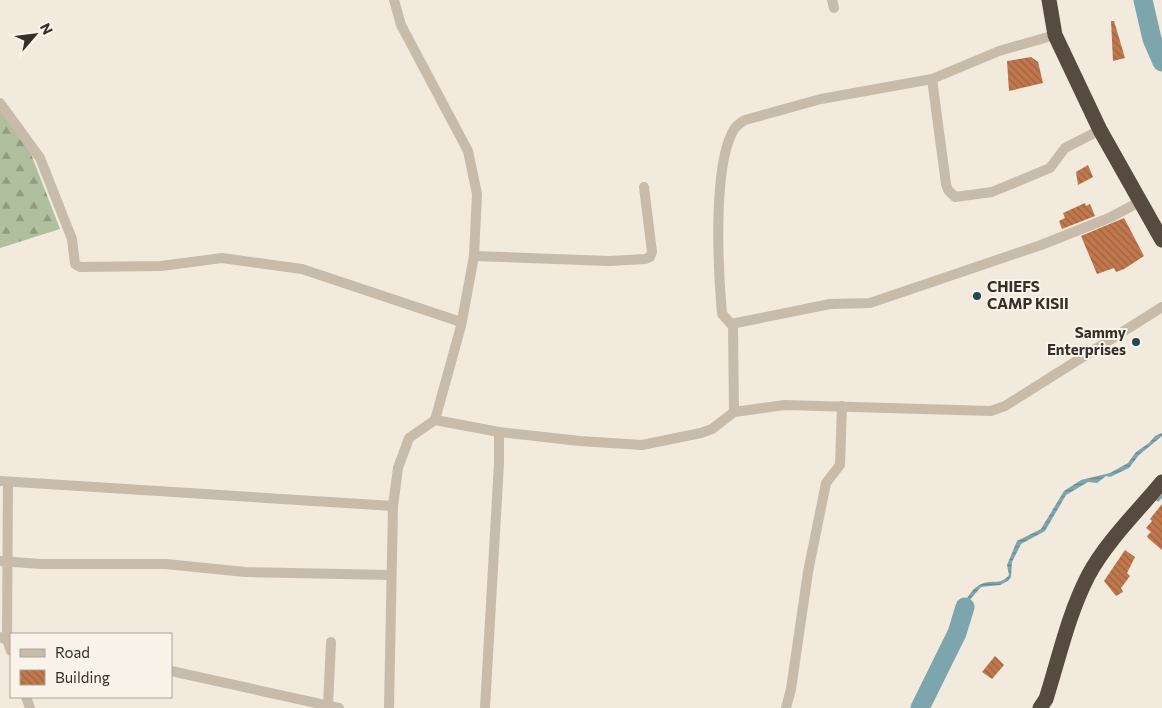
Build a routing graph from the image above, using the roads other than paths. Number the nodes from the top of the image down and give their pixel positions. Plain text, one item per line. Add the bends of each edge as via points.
1 (394, 0) edge
2 (1048, 0) edge
3 (1055, 36) junction
4 (932, 79) junction
5 (0, 103) edge
6 (1100, 130) junction
7 (644, 187) dead end
8 (1138, 203) junction
9 (1162, 240) edge
10 (474, 256) junction
11 (1162, 307) edge
12 (461, 322) junction
13 (731, 324) junction
14 (842, 406) junction
15 (734, 412) junction
16 (435, 420) junction
17 (499, 432) junction
18 (4, 481) edge
19 (1162, 482) edge
20 (393, 506) junction
21 (4, 561) edge
22 (391, 575) junction
23 (6, 639) edge
24 (331, 642) dead end
25 (172, 671) edge
26 (328, 705) junction
27 (339, 708) edge
28 (389, 708) edge
29 (485, 708) edge
30 (786, 708) edge
31 (1040, 708) edge

1 - 10 street via 401,26 468,151 477,194
2 - 3 highway
3 - 4 street via 999,51
3 - 6 highway
4 - 6 street via 946,184 954,197 992,192 1050,168 1065,148
4 - 13 street via 821,99 736,125 728,143 719,197 722,314
5 - 12 street via 40,158 72,239 75,264 80,268 161,266 222,258 302,269
6 - 8 highway
7 - 10 street via 652,249 650,257 609,262
8 - 9 highway
8 - 13 street via 1041,245 870,303 830,304
10 - 12 street
11 - 14 street via 1005,406 991,411
12 - 16 street
13 - 15 street
14 - 15 street via 785,405
14 - 30 street via 840,465 826,483
15 - 17 street via 712,429 701,433 642,445
16 - 17 street
16 - 20 street via 409,438 398,468
17 - 29 street
18 - 20 street
18 - 21 street
19 - 31 highway via 1103,552 1089,574 1076,601 1046,699
20 - 22 street
21 - 22 street via 166,564 245,572
21 - 23 street
22 - 28 street
24 - 26 street
25 - 26 street
26 - 27 street

